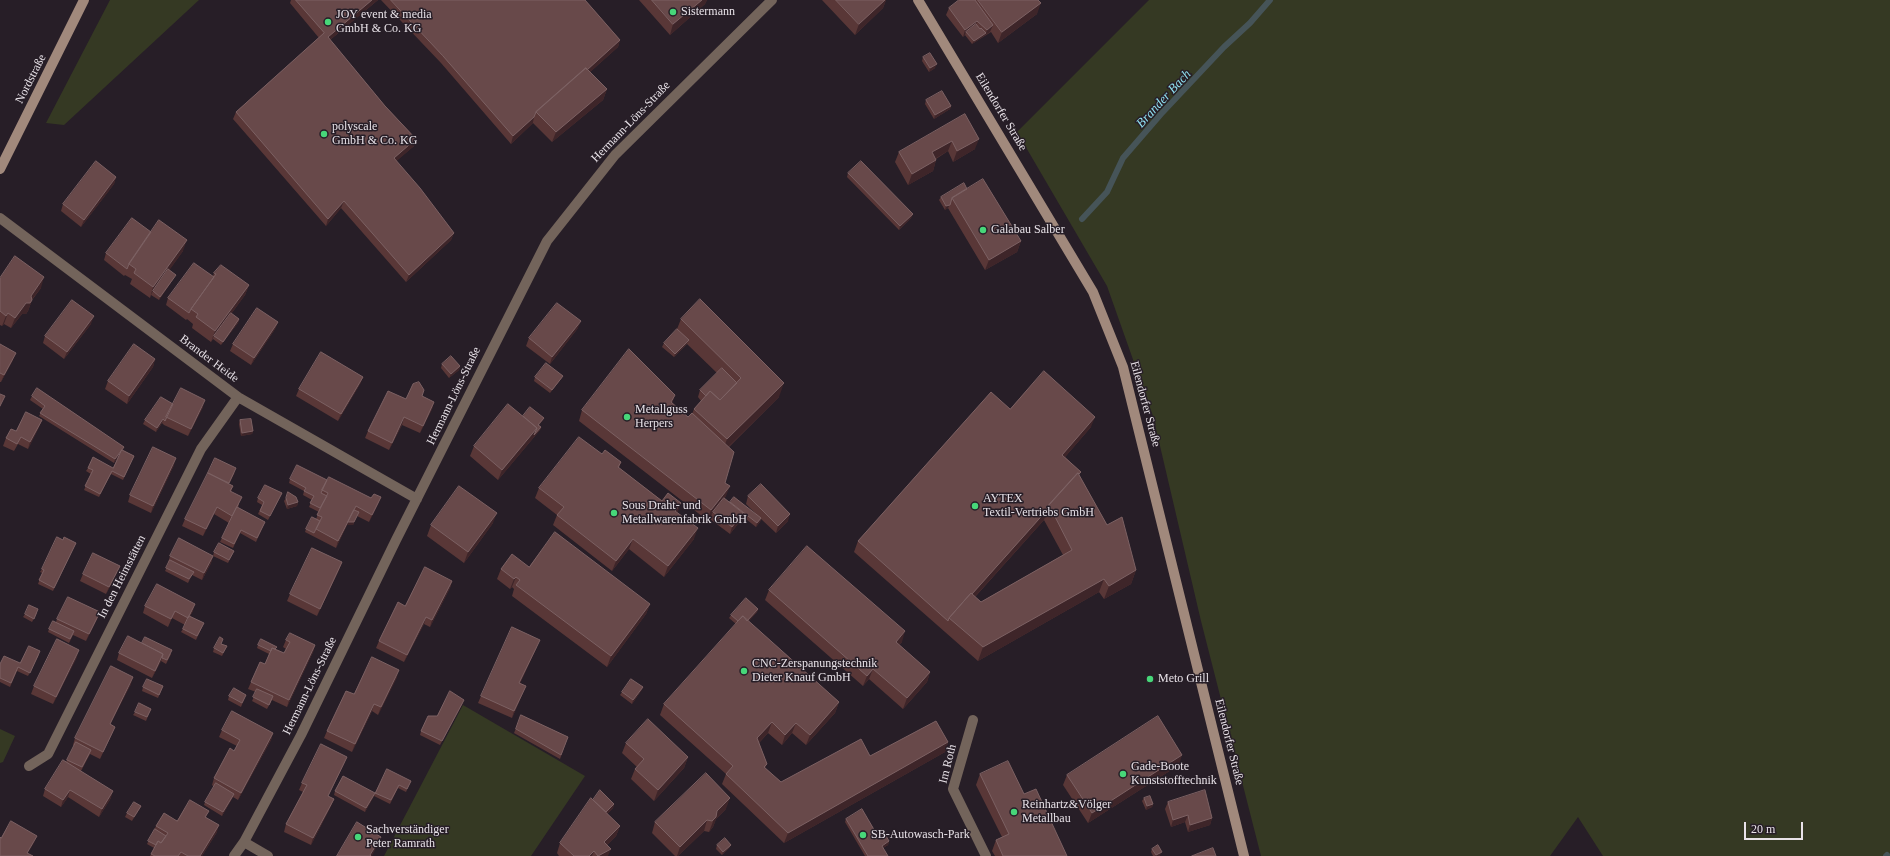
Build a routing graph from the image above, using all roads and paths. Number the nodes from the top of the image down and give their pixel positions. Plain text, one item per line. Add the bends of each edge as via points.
1 (84, 0) edge
2 (772, 0) edge
3 (918, 0) edge
4 (0, 169) edge
5 (0, 218) edge
6 (238, 397) junction
7 (417, 499) junction
8 (973, 720) dead end
9 (29, 766) dead end
10 (244, 842) junction
11 (234, 856) edge
12 (268, 856) edge
13 (986, 856) edge
14 (1244, 856) edge

1 - 4 street, Nordstraße
2 - 7 street, Hermann-Löns-Straße via 615,155 547,241
3 - 14 street, Eilendorfer Straße via 1093,292 1123,367
5 - 6 street, Brander Heide
6 - 7 street, Brander Heide
6 - 9 street, In den Heimstätten via 202,449 48,754
7 - 10 street, Hermann-Löns-Straße via 301,735
8 - 13 street, Im Roth via 953,789
10 - 11 street, Hermann-Löns-Straße
10 - 12 street

